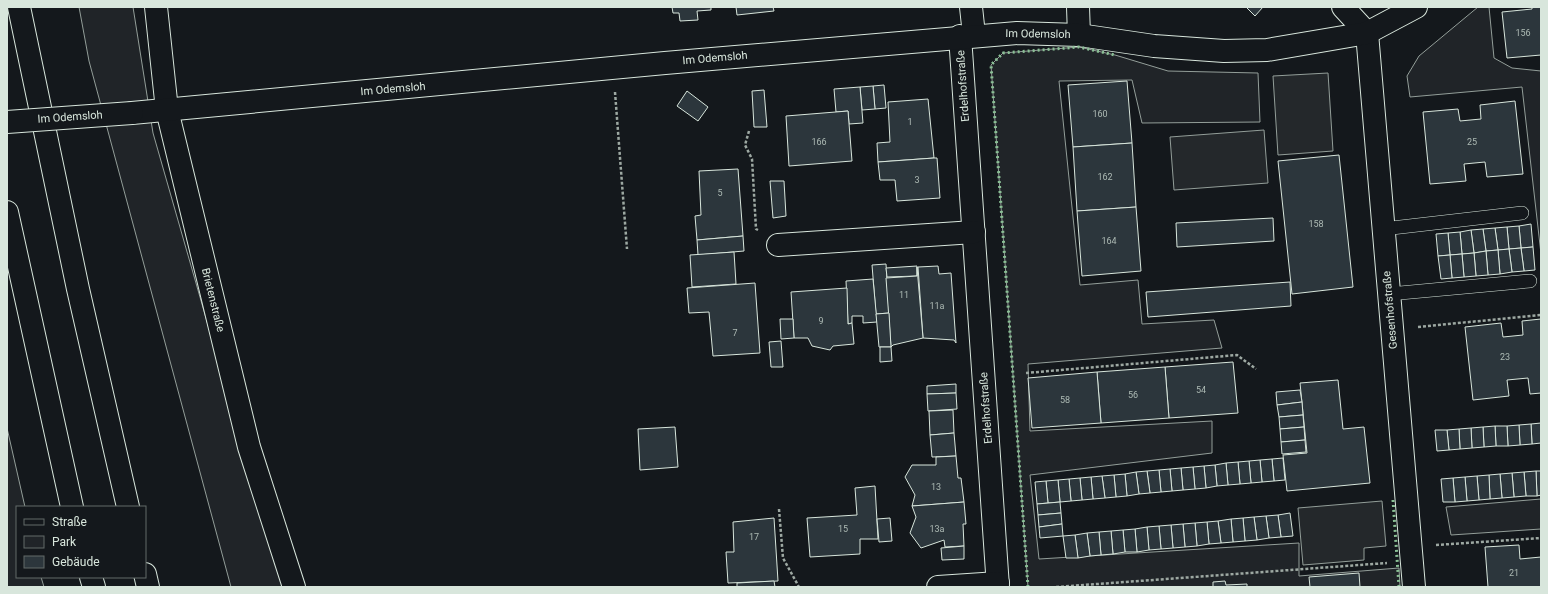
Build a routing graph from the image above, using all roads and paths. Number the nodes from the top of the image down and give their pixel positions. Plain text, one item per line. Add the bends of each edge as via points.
1 (19, 7) edge
2 (156, 7) edge
3 (971, 7) edge
4 (1078, 7) edge
5 (1343, 7) edge
6 (1416, 7) edge
7 (1367, 33) junction
8 (1079, 35) junction
9 (967, 36) junction
10 (613, 68) junction
11 (167, 110) junction
12 (7, 122) edge
13 (749, 131) dead end
14 (7, 212) edge
15 (1522, 213) dead end
16 (1383, 229) junction
17 (974, 232) junction
18 (778, 245) joint
19 (627, 249) dead end
20 (1530, 282) dead end
21 (1389, 294) junction
22 (1541, 315) edge
23 (1392, 330) junction
24 (1256, 369) dead end
25 (1026, 373) dead end
26 (72, 506) edge
27 (128, 506) edge
28 (779, 509) dead end
29 (1541, 538) edge
30 (1412, 554) junction
31 (998, 585) edge
32 (294, 587) edge
33 (799, 587) edge
34 (938, 587) edge
35 (1056, 587) edge
36 (1414, 587) edge

1 - 27 main road via 76,281
2 - 11 main road, Brietenstraße
3 - 9 main road, Erdelhofstraße
4 - 8 main road
5 - 7 main road
6 - 7 main road, Im Odemsloh
7 - 8 main road, Im Odemsloh via 1267,50 1224,51 1154,46
7 - 16 main road, Gesenhofstraße
8 - 9 main road, Im Odemsloh via 1017,33
9 - 10 main road, Im Odemsloh
9 - 17 main road, Erdelhofstraße
10 - 11 main road, Im Odemsloh
10 - 19 path
11 - 12 main road, Im Odemsloh, bridge
11 - 32 main road, Brietenstraße via 249,448
13 - 18 path via 745,145 752,159 756,229
14 - 26 main road
15 - 16 lane
16 - 21 main road, Gesenhofstraße
17 - 18 main road
17 - 31 main road, Erdelhofstraße
20 - 21 lane
21 - 23 main road, Gesenhofstraße
22 - 23 path
23 - 30 main road, Gesenhofstraße
24 - 25 path via 1237,355
28 - 33 path via 783,558
29 - 30 path
30 - 35 path via 1333,566
30 - 36 main road, Gesenhofstraße
31 - 34 main road, Erdelhofstraße

